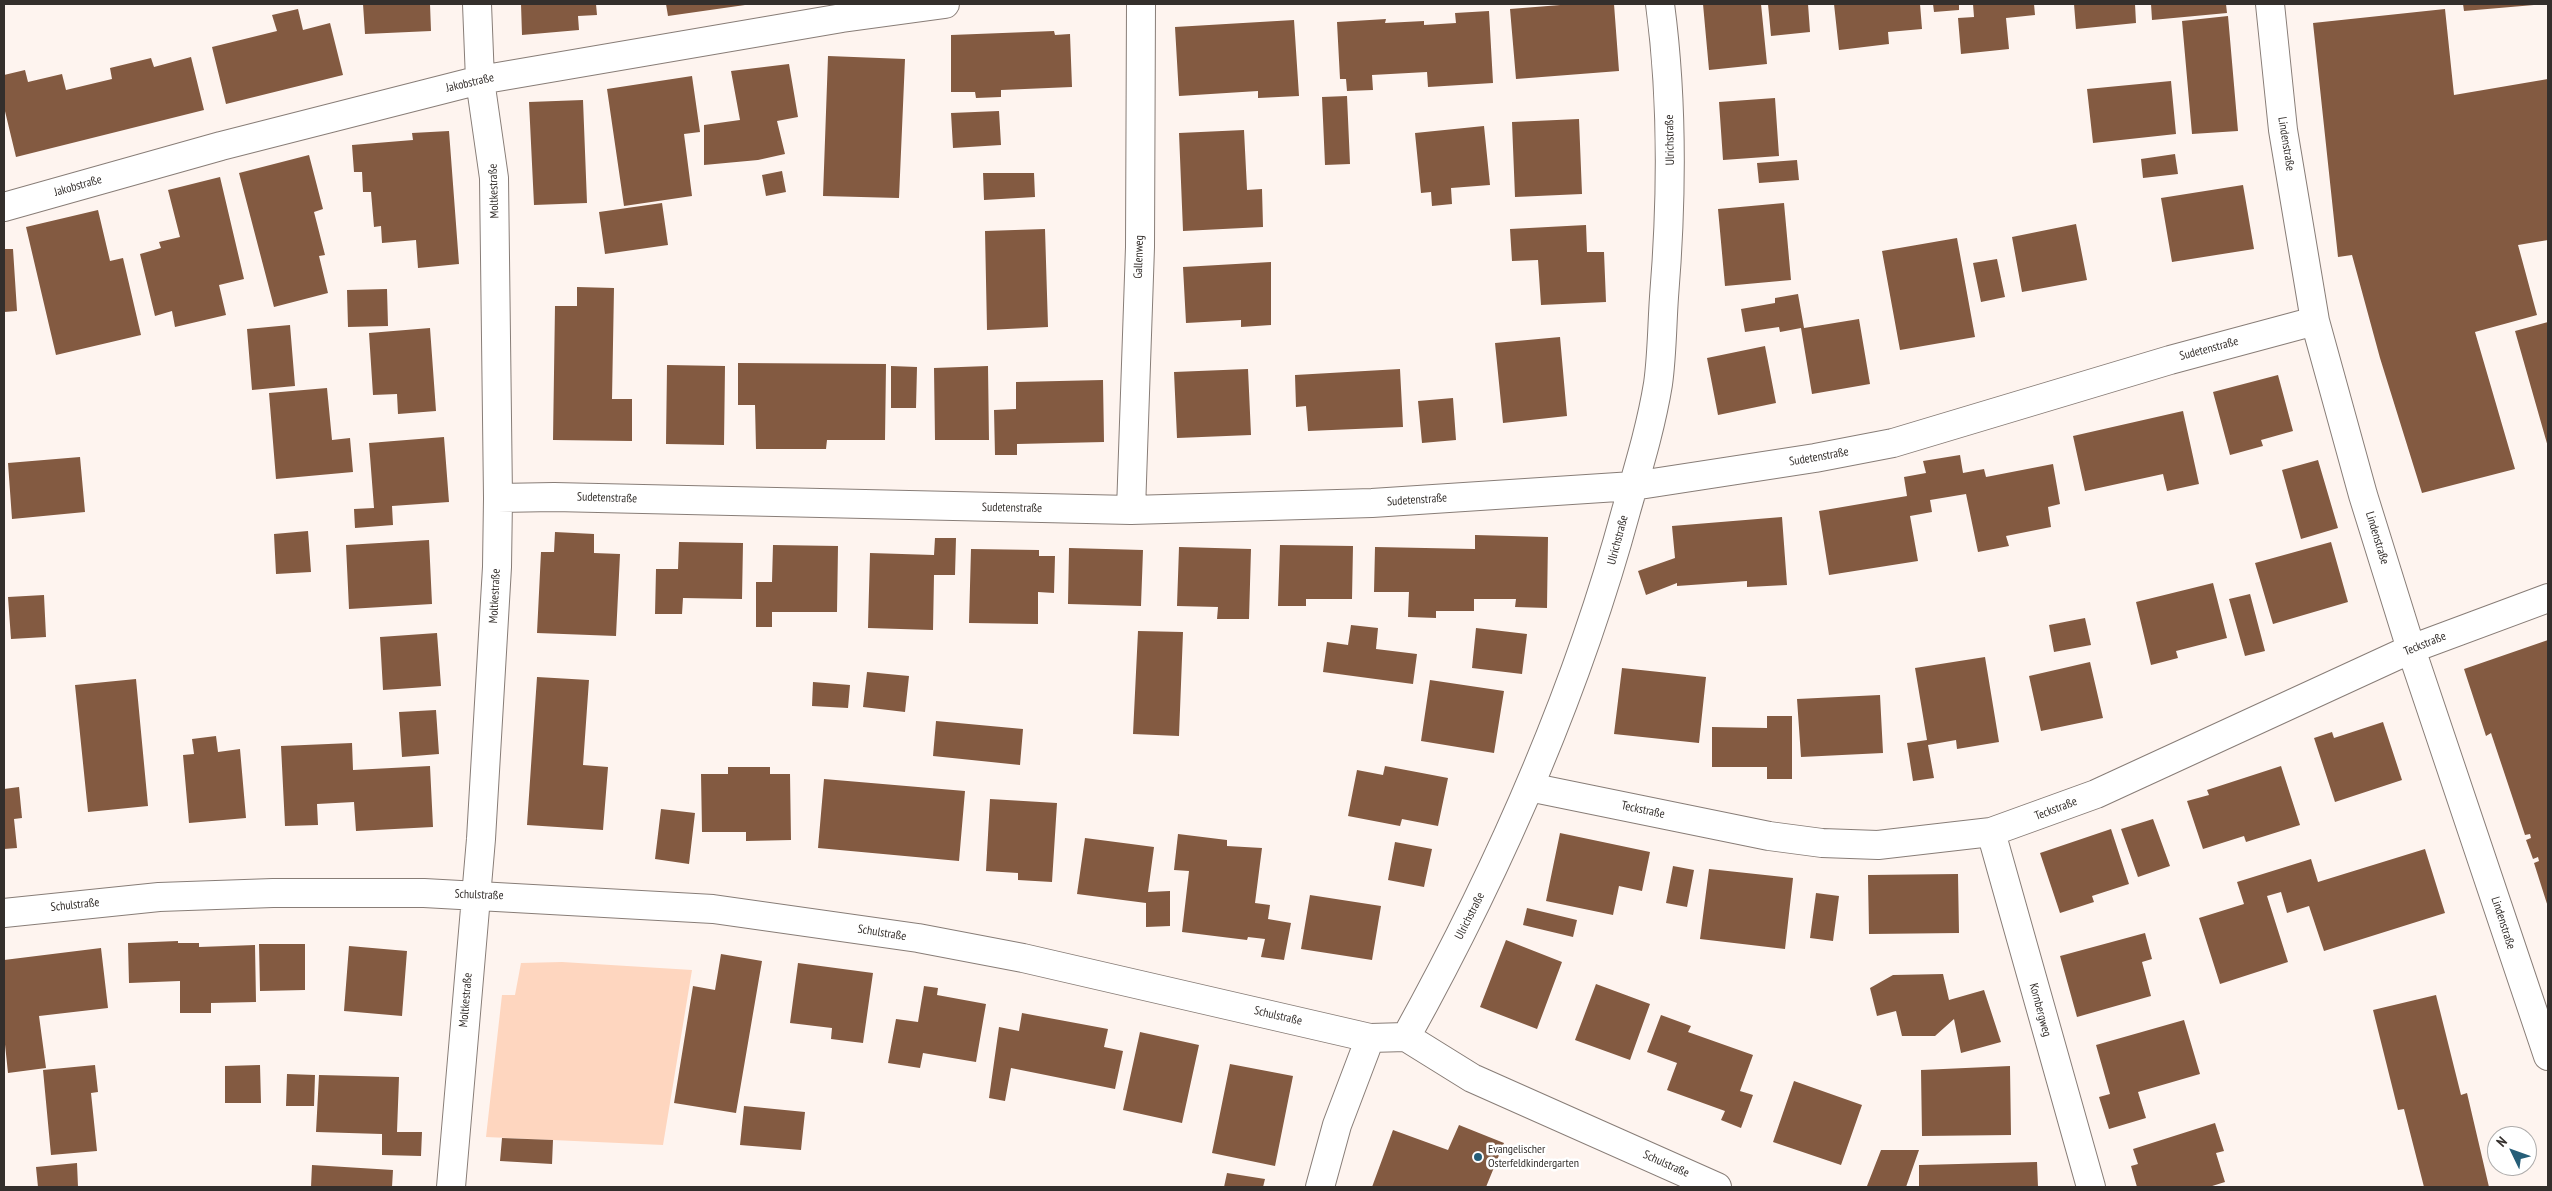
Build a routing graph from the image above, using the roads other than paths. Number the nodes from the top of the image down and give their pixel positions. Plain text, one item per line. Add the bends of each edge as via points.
1 (477, 4) edge
2 (945, 4) edge
3 (1142, 4) edge
4 (1660, 4) edge
5 (2270, 4) edge
6 (480, 80) junction
7 (4, 207) edge
8 (2314, 321) junction
9 (1633, 486) junction
10 (498, 498) junction
11 (1131, 510) junction
12 (2548, 598) edge
13 (2411, 649) junction
14 (1530, 787) junction
15 (1991, 832) junction
16 (475, 896) junction
17 (4, 913) edge
18 (1406, 1037) junction
19 (1370, 1038) junction
20 (2548, 1056) edge
21 (451, 1187) edge
22 (1320, 1187) edge
23 (1717, 1187) edge
24 (2091, 1187) edge

1 - 6 street, Moltkestraße
2 - 6 street, Jakobstraße via 842,18
3 - 11 street, Gallenweg via 1140,246
4 - 9 street, Ulrichstraße via 1669,94 1670,228 1658,382
5 - 8 street, Lindenstraße via 2283,130
6 - 7 street, Jakobstraße via 221,146
6 - 10 street, Moltkestraße via 494,178
8 - 9 street, Sudetenstraße via 2170,360 1894,443
8 - 13 street, Lindenstraße
9 - 11 street, Sudetenstraße via 1372,503
9 - 14 street, Ulrichstraße via 1593,623
10 - 11 street, Sudetenstraße
10 - 16 street, Moltkestraße via 490,690
12 - 13 street, Teckstraße
13 - 15 street, Teckstraße via 2096,794
13 - 20 street, Lindenstraße
14 - 15 street, Teckstraße via 1770,836 1822,843 1878,845
14 - 18 street, Ulrichstraße via 1467,925
15 - 24 street, Kornbergweg
16 - 17 street, Schulstraße via 273,892 159,897
16 - 19 street, Schulstraße via 712,909 909,937 1103,975
16 - 21 street, Moltkestraße
18 - 19 street, Schulstraße
18 - 23 street, Schulstraße via 1472,1078
19 - 22 street via 1337,1125

